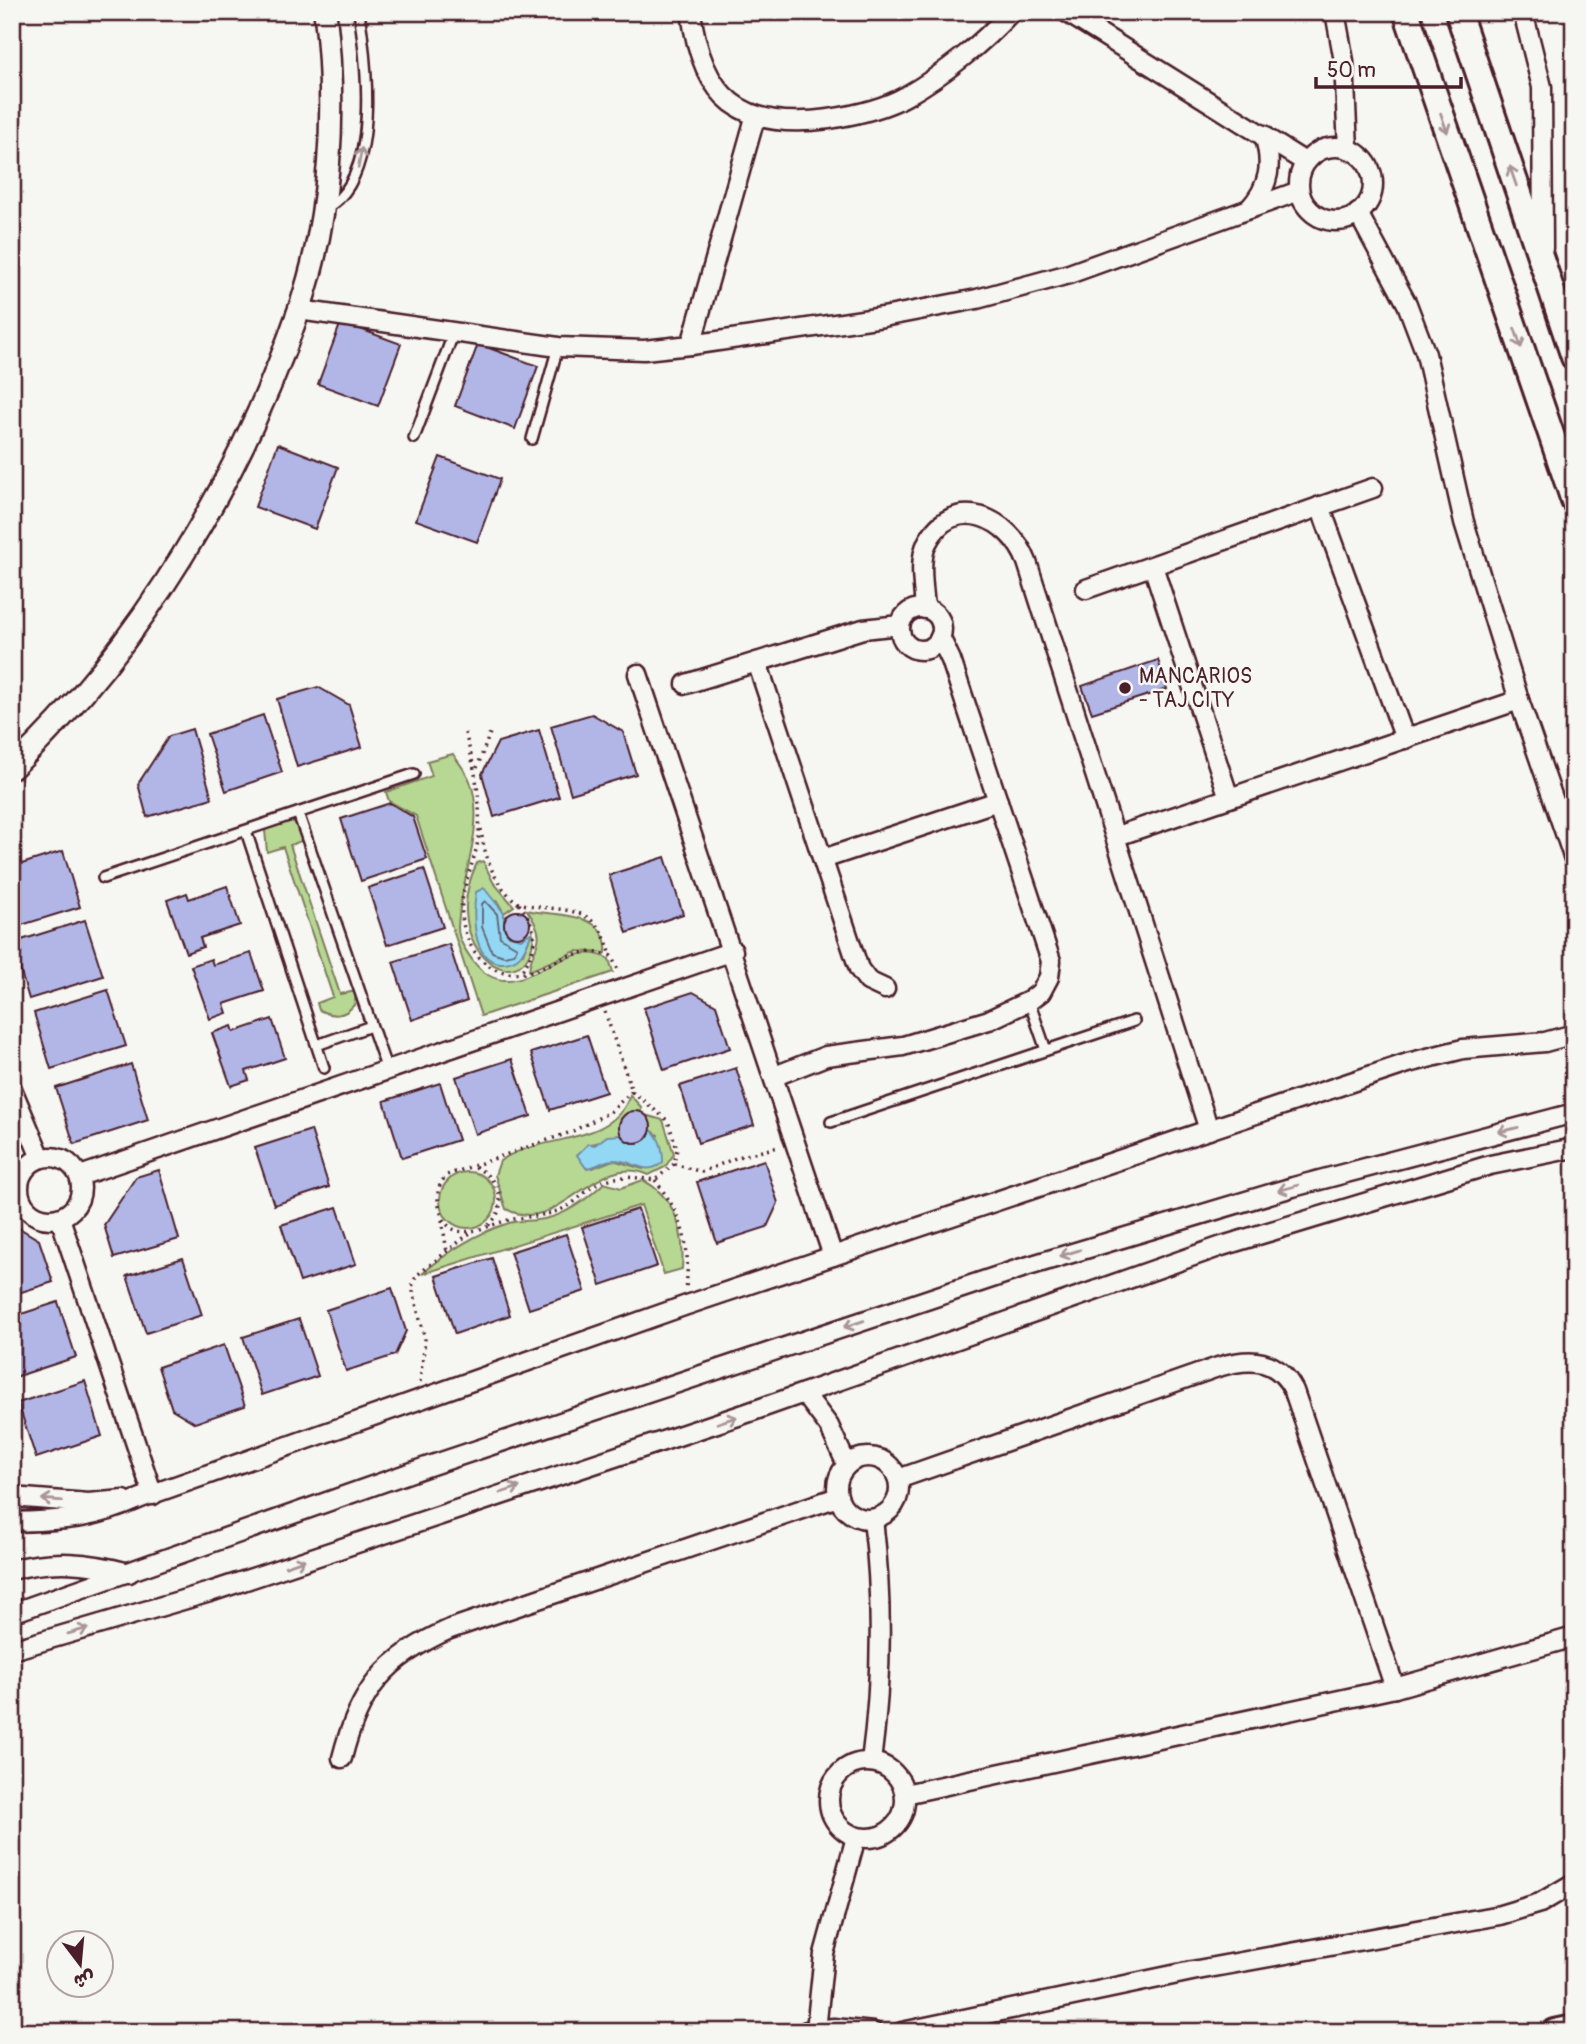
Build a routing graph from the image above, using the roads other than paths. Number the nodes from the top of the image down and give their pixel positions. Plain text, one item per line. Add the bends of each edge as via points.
1 (326, 12) edge
2 (359, 12) edge
3 (691, 12) edge
4 (1010, 12) edge
5 (1066, 12) edge
6 (1335, 12) edge
7 (1406, 12) edge
8 (1458, 12) edge
9 (1523, 12) edge
10 (755, 118) junction
11 (1264, 135) junction
12 (1348, 149) junction
13 (1305, 162) junction
14 (1299, 191) junction
15 (322, 210) junction
16 (1247, 212) junction
17 (1358, 213) junction
18 (1543, 265) junction
19 (299, 310) junction
20 (454, 331) junction
21 (691, 345) junction
22 (558, 347) junction
23 (1574, 357) edge
24 (414, 438) dead end
25 (532, 439) dead end
26 (1373, 488) dead end
27 (1574, 501) edge
28 (1321, 506) junction
29 (1153, 566) junction
30 (1086, 589) dead end
31 (925, 609) junction
32 (900, 625) junction
33 (940, 637) junction
34 (757, 662) junction
35 (638, 674) dead end
36 (685, 684) dead end
37 (1519, 700) junction
38 (1405, 739) junction
39 (12, 768) edge
40 (414, 774) dead end
41 (1230, 798) junction
42 (998, 801) junction
43 (298, 813) junction
44 (246, 831) junction
45 (1116, 836) junction
46 (823, 859) junction
47 (1574, 859) edge
48 (103, 878) dead end
49 (733, 951) junction
50 (885, 989) dead end
51 (1029, 1001) junction
52 (1133, 1021) dead end
53 (371, 1026) junction
54 (1574, 1034) edge
55 (317, 1045) junction
56 (1046, 1050) junction
57 (324, 1068) dead end
58 (387, 1070) junction
59 (775, 1076) junction
60 (12, 1089) edge
61 (1574, 1113) edge
62 (831, 1122) dead end
63 (1209, 1130) junction
64 (1574, 1148) edge
65 (41, 1158) junction
66 (79, 1176) junction
67 (16, 1200) edge
68 (60, 1218) junction
69 (833, 1256) junction
70 (804, 1393) junction
71 (847, 1465) junction
72 (898, 1479) junction
73 (147, 1496) junction
74 (12, 1497) edge
75 (838, 1497) junction
76 (873, 1519) junction
77 (12, 1522) edge
78 (12, 1570) edge
79 (129, 1573) junction
80 (12, 1613) edge
81 (1574, 1637) edge
82 (12, 1650) edge
83 (1395, 1688) junction
84 (342, 1758) dead end
85 (871, 1762) junction
86 (905, 1794) junction
87 (856, 1837) junction
88 (1574, 1883) edge
89 (1574, 2028) edge
90 (811, 2031) edge
91 (873, 2032) edge
92 (902, 2032) edge
93 (1555, 2032) edge

1 - 15 street via 331,97
15 -> 2 lane via 344,196 361,159 365,93
3 - 10 street via 696,49 709,78 729,101
4 - 10 street via 946,68 904,97 857,115 819,120
5 - 11 street
6 - 12 street via 1344,61
7 -> 27 main road
18 -> 8 main road
9 - 18 street via 1542,88
10 - 21 street
11 - 13 street
11 - 16 street via 1270,155 1269,176 1261,196
12 - 13 street via 1325,149
12 - 17 street via 1366,163 1373,186
13 - 14 street
14 - 16 street
14 - 17 street via 1305,204 1322,218 1345,219
15 - 19 street
16 - 21 street via 1069,274 977,299
17 - 37 street via 1407,304 1426,354 1464,522
18 - 23 main road
19 - 20 street
19 - 39 street via 228,472 160,589 85,691
20 - 22 street
20 - 24 lane
21 - 22 street via 644,350
22 - 25 lane
26 - 28 street
28 - 29 street
28 - 38 street
29 - 30 street
29 - 41 street
31 - 32 street via 907,614
31 - 33 street via 939,620
31 - 45 street via 923,558 927,544 947,523 960,517 990,518 1014,536 1027,562
32 - 33 street via 901,637 914,649 926,649
32 - 34 street via 863,629
33 - 42 street
34 - 36 street
34 - 46 street
35 - 49 street
37 - 38 street
37 - 47 street
38 - 41 street
40 - 43 lane
41 - 45 street
42 - 46 street
42 - 51 street via 1051,961 1046,985
43 - 44 lane
43 - 53 lane
44 - 48 lane
44 - 55 lane
45 - 63 street
46 - 50 street via 859,968 869,981
49 - 58 street
49 - 59 street
51 - 56 lane
51 - 59 street via 935,1039 826,1056
52 - 56 lane
53 - 55 lane
53 - 58 lane
54 - 63 street via 1545,1042 1463,1049 1408,1063
55 - 57 lane
56 - 62 lane
58 - 66 street
59 - 69 street
60 - 65 street
61 -> 79 street via 1281,1190 1022,1268 438,1463
63 - 69 street
64 - 70 street via 1490,1165 1222,1247
65 - 66 street via 64,1159
65 - 67 street via 22,1174
66 - 68 street via 79,1201
67 - 68 street via 37,1216
68 - 73 street
69 - 73 street
70 - 71 street via 829,1426
82 -> 70 street via 210,1592
71 - 72 street via 872,1457 888,1464
71 - 75 street via 838,1480
72 - 76 street via 895,1504
72 - 83 street via 1218,1367 1248,1361 1274,1365 1294,1391
73 -> 74 street via 88,1503
73 - 77 street via 108,1513 72,1521
75 - 76 street via 848,1512
75 - 84 street via 421,1642 397,1658 370,1686 353,1720
76 - 85 street via 881,1640
78 - 79 street via 75,1563
79 - 80 street
81 - 83 street
83 - 86 street
85 - 86 street via 897,1776
85 - 87 street via 844,1770 830,1793 834,1820
86 - 87 street via 904,1813 892,1830 875,1838
87 - 90 street via 824,1954
88 - 92 street via 1540,1903 1500,1916 1192,1971
89 - 93 main road
90 - 91 street via 851,2028

